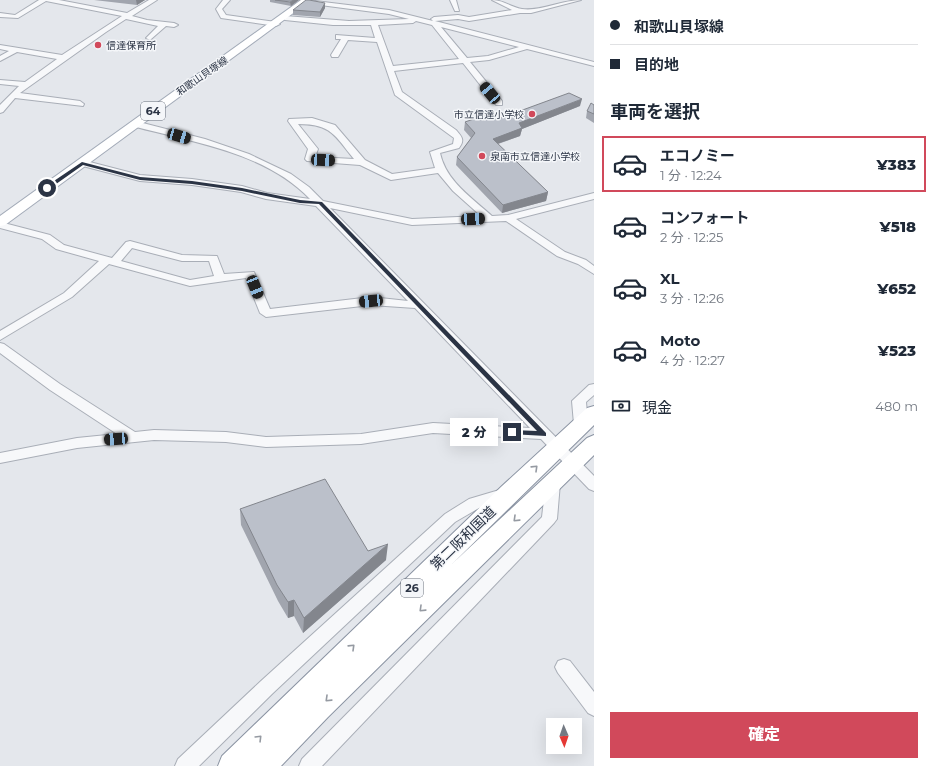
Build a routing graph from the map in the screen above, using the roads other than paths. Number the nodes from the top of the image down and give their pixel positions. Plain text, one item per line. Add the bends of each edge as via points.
1 (44, 0) edge
2 (49, 0) edge
3 (154, 0) edge
4 (227, 0) edge
5 (292, 0) edge
6 (453, 0) edge
7 (495, 0) edge
8 (578, 0) edge
9 (306, 1) edge
10 (370, 3) dead end
11 (360, 8) junction
12 (457, 10) dead end
13 (520, 11) junction
14 (1, 13) edge
15 (126, 16) junction
16 (424, 20) junction
17 (281, 21) junction
18 (434, 23) junction
19 (164, 24) junction
20 (374, 24) junction
21 (174, 26) dead end
22 (150, 38) dead end
23 (379, 40) junction
24 (0, 47) edge
25 (529, 47) junction
26 (15, 50) junction
27 (594, 52) edge
28 (335, 55) dead end
29 (64, 58) junction
30 (0, 59) edge
31 (583, 61) junction
32 (464, 62) junction
33 (594, 64) edge
34 (390, 69) junction
35 (0, 82) edge
36 (26, 84) junction
37 (13, 95) junction
38 (80, 104) dead end
39 (498, 104) dead end
40 (0, 110) edge
41 (135, 124) junction
42 (362, 162) junction
43 (82, 163) junction
44 (440, 170) junction
45 (594, 196) edge
46 (320, 203) junction
47 (489, 218) junction
48 (508, 218) junction
49 (0, 224) edge
50 (110, 261) junction
51 (594, 271) edge
52 (220, 278) junction
53 (418, 305) junction
54 (0, 336) edge
55 (0, 346) edge
56 (594, 388) edge
57 (590, 426) edge
58 (133, 437) junction
59 (558, 448) junction
60 (0, 458) edge
61 (553, 483) junction
62 (594, 485) edge
63 (510, 492) junction
64 (564, 667) dead end
65 (594, 707) edge
66 (185, 766) edge
67 (232, 766) edge
68 (261, 766) edge
69 (309, 766) edge

1 - 14 street via 16,16
2 - 15 street
3 - 15 street
4 - 17 street via 218,9 223,17
5 - 9 main road
6 - 12 street
7 - 13 street
8 - 13 street via 531,11
9 - 11 street
9 - 17 main road, 和歌山貝塚線 / 64
10 - 11 street
11 - 16 street
13 - 16 street via 469,19 458,17
15 - 19 street
15 - 29 street
16 - 18 street
16 - 20 street
17 - 20 street via 317,25
17 - 41 main road, 和歌山貝塚線 / 64
18 - 25 street
18 - 32 street
19 - 21 street
19 - 22 street
20 - 23 street
23 - 28 street via 343,37
23 - 34 street
24 - 26 street
25 - 31 street
25 - 32 street
26 - 29 street
26 - 30 street
27 - 31 street
29 - 36 street
31 - 33 street
32 - 34 street
32 - 39 street
34 - 44 street via 398,92 458,138 456,146 435,152
35 - 36 street
36 - 37 street
37 - 38 street
37 - 40 street
41 - 43 main road, 和歌山貝塚線 / 64
41 - 46 street via 253,157 292,177
42 - 42 street via 310,159 313,149 292,121 312,121 332,127
42 - 44 street via 391,177
43 - 46 street via 140,178 192,182
43 - 49 main road, 和歌山貝塚線 / 64
44 - 47 street
45 - 48 street
46 - 47 street via 412,222
46 - 53 street
47 - 48 street
48 - 51 street via 560,254 582,262
49 - 50 street via 46,237 60,247
50 - 52 street via 190,283
50 - 52 street via 130,244 182,258 213,258
50 - 54 street via 68,295
52 - 53 street via 250,274 266,313 371,301
53 - 59 street
55 - 58 street via 56,387
56 - 57 street via 579,401
57 - 59 highway, 第二阪和国道 / 26
58 - 59 street via 154,435 226,437 266,442 329,442 361,440 433,428
58 - 60 street via 77,442
59 - 61 highway, 第二阪和国道 / 26
59 - 62 street
63 -> 59 highway, 第二阪和国道 / 26
61 -> 68 highway, 第二阪和国道 / 26
61 - 69 street via 549,519
63 - 66 street via 474,503 450,518
67 -> 63 highway, 第二阪和国道 / 26
64 - 65 street

